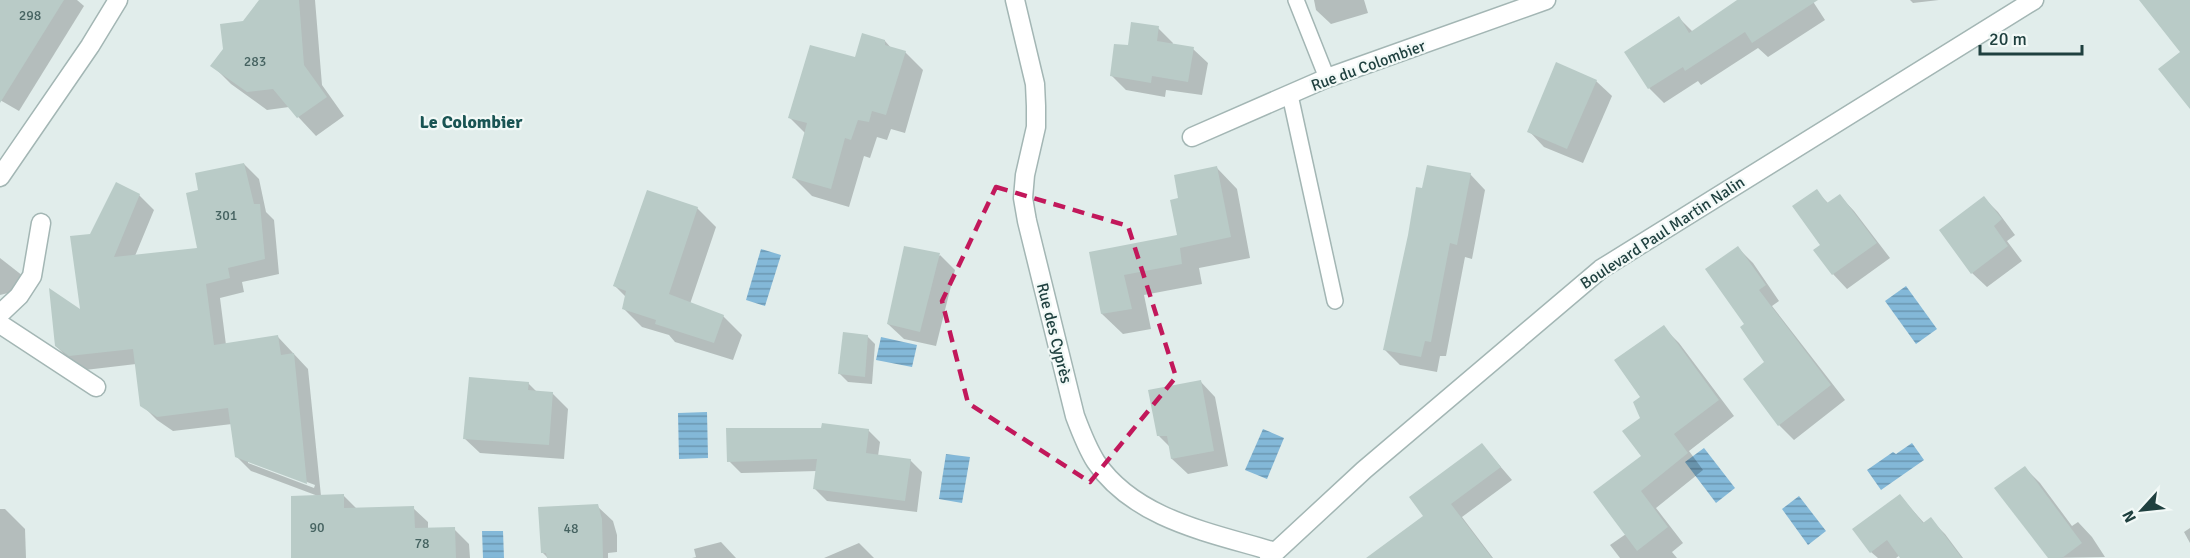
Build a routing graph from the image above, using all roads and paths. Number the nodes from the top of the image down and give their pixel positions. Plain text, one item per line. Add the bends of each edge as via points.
1 (118, 0) edge
2 (1015, 0) edge
3 (1296, 0) edge
4 (1546, 0) edge
5 (2034, 0) edge
6 (1327, 78) junction
7 (1290, 94) junction
8 (1192, 137) dead end
9 (0, 177) edge
10 (41, 223) dead end
11 (1335, 301) dead end
12 (0, 314) edge
13 (0, 324) edge
14 (96, 387) dead end
15 (1272, 555) edge

1 - 9 street
2 - 15 street, Rue des Cyprès via 1035,84 1036,106 1023,198 1084,440 1097,464 1136,501 1158,514
3 - 6 lane
4 - 6 street, Rue du Colombier
5 - 15 street, Boulevard Paul Martin Nalin via 1601,269 1364,470
6 - 7 street, Rue du Colombier
7 - 8 street, Rue du Colombier
7 - 11 lane
10 - 12 street via 32,276
13 - 14 street

